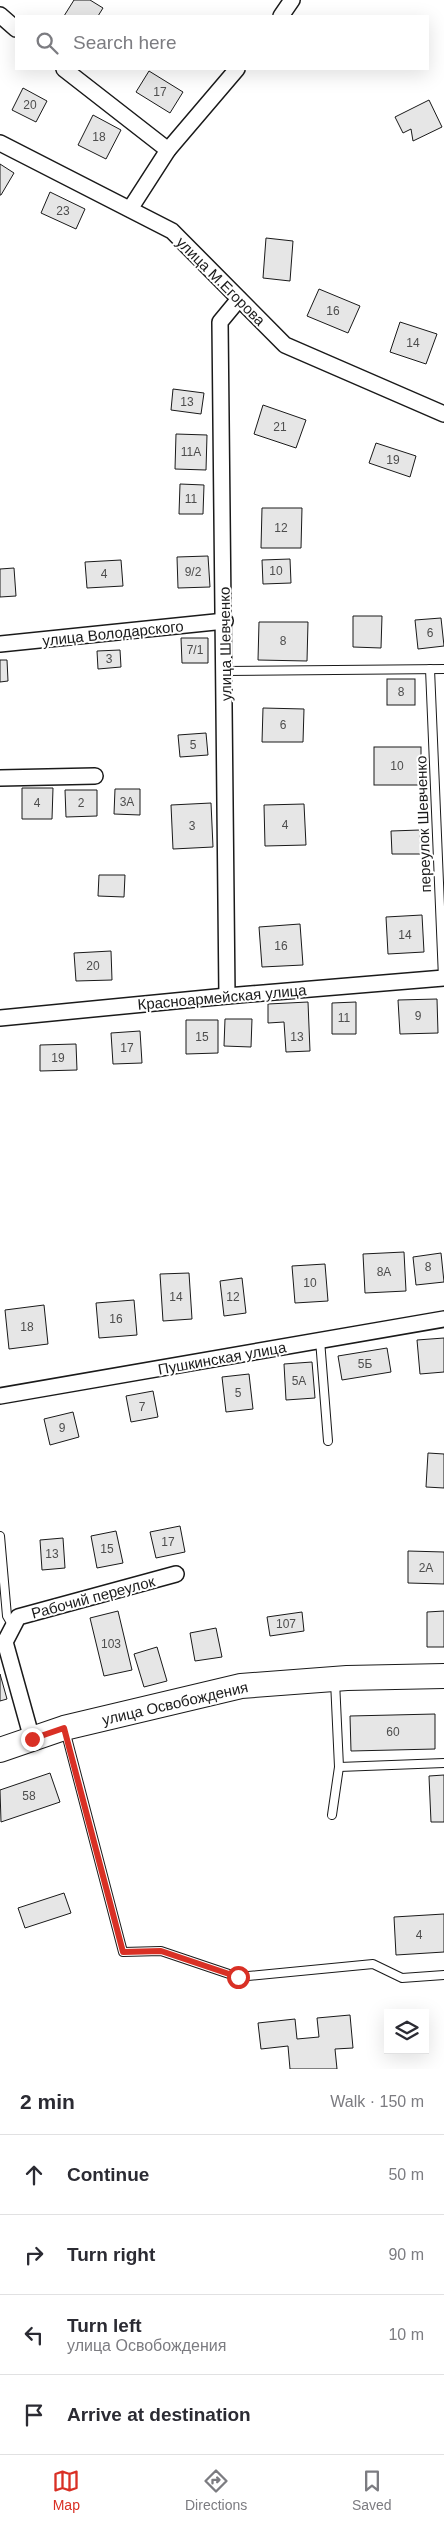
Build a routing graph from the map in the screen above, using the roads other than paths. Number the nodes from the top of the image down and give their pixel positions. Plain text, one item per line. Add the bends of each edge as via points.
1 (292, 0) edge
2 (0, 15) edge
3 (282, 15) edge
4 (15, 28) edge
5 (65, 70) edge
6 (236, 70) edge
7 (0, 143) edge
8 (168, 150) junction
9 (130, 210) junction
10 (239, 299) junction
11 (444, 414) edge
12 (225, 621) junction
13 (0, 644) edge
14 (430, 669) junction
15 (444, 669) edge
16 (225, 671) junction
17 (95, 776) dead end
18 (0, 778) edge
19 (443, 978) edge
20 (228, 996) junction
21 (0, 1018) edge
22 (444, 1319) edge
23 (320, 1340) junction
24 (0, 1396) edge
25 (328, 1441) dead end
26 (0, 1536) edge
27 (176, 1574) dead end
28 (13, 1626) junction
29 (2, 1642) edge
30 (444, 1676) edge
31 (335, 1679) junction
32 (64, 1728) junction
33 (32, 1739) junction
34 (0, 1750) edge
35 (444, 1763) edge
36 (339, 1767) junction
37 (332, 1815) dead end
38 (444, 1974) edge

1 - 3 street
2 - 4 street
5 - 8 street
6 - 8 street
7 - 9 street, улица М.Егорова
8 - 9 street
9 - 10 street, улица М.Егорова via 172,231
10 - 11 street, улица М.Егорова via 285,345
10 - 12 street, улица Шевченко via 220,322
12 - 13 street, улица Володарского
12 - 16 street, улица Шевченко
14 - 15 lane
14 - 16 lane
14 - 19 lane, переулок Шевченко
16 - 20 street, улица Шевченко
17 - 18 street
19 - 20 street, Красноармейская улица
20 - 21 street, Красноармейская улица
22 - 23 street, Пушкинская улица
23 - 24 street, Пушкинская улица
23 - 25 lane
26 - 28 lane via 7,1616
27 - 28 street, Рабочий переулок via 18,1617
28 - 29 street, Рабочий переулок
29 - 33 street, Рабочий переулок
30 - 31 main road, улица Освобождения
31 - 32 main road, улица Освобождения via 240,1686
31 - 36 lane
32 - 33 main road, улица Освобождения
32 - 38 lane via 123,1952 161,1951 238,1977 373,1964 402,1978
33 - 34 main road, улица Освобождения
35 - 36 lane
36 - 37 lane

